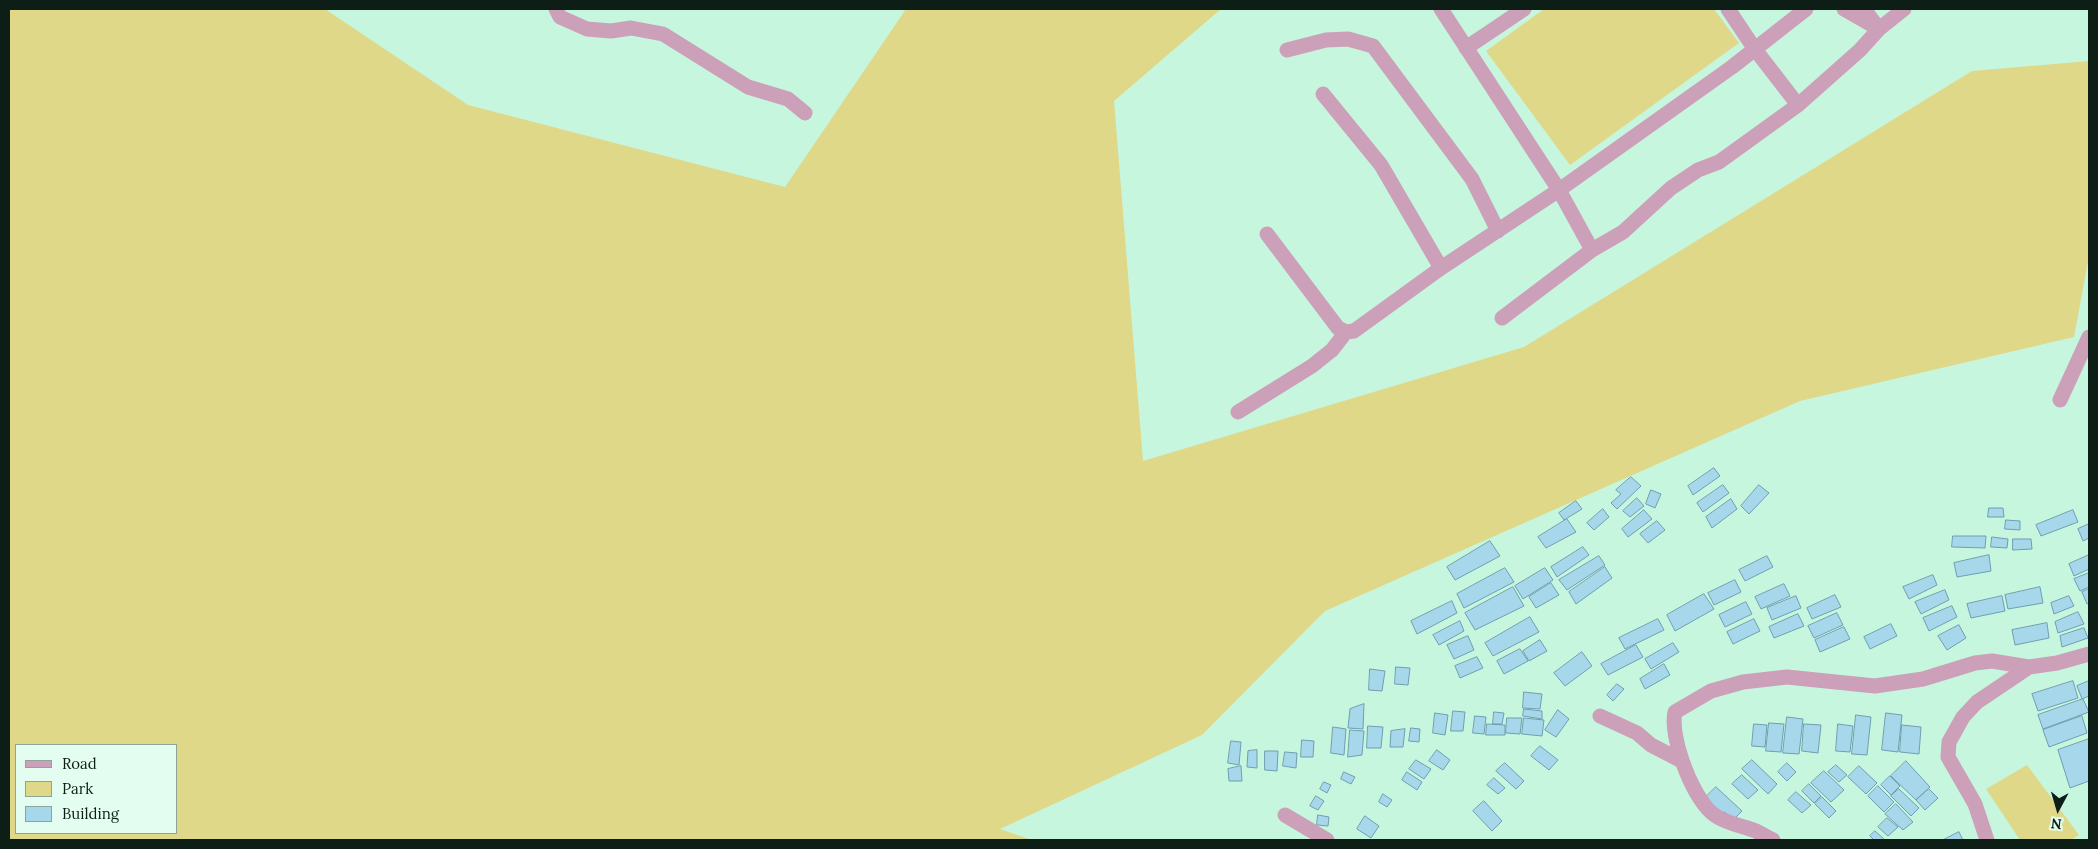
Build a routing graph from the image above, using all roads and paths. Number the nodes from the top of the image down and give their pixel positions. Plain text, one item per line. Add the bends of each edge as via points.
1 (556, 9) edge
2 (1441, 9) edge
3 (1524, 9) edge
4 (1728, 9) edge
5 (1806, 9) edge
6 (1844, 9) edge
7 (1864, 9) edge
8 (1904, 9) edge
9 (1879, 29) junction
10 (1466, 48) junction
11 (1754, 48) junction
12 (1287, 50) dead end
13 (1323, 94) dead end
14 (1798, 105) junction
15 (805, 113) dead end
16 (1559, 190) junction
17 (1498, 231) junction
18 (1267, 234) dead end
19 (1592, 250) junction
20 (1441, 268) junction
21 (1502, 318) dead end
22 (1346, 332) junction
23 (2089, 337) edge
24 (2060, 400) dead end
25 (1238, 412) dead end
26 (2089, 654) edge
27 (2029, 667) junction
28 (1600, 716) dead end
29 (1682, 761) junction
30 (1286, 815) dead end
31 (1327, 840) edge
32 (1773, 840) edge
33 (1987, 840) edge

1 - 15 street via 560,17 588,29 611,31 631,28 664,34 748,88 788,99
2 - 10 street
3 - 10 street
4 - 11 street
5 - 11 street
6 - 9 street
7 - 9 street
8 - 9 street
9 - 14 street
10 - 16 street
11 - 14 street
11 - 16 street
12 - 17 street via 1326,40 1348,39 1373,46 1472,179
13 - 20 street via 1381,166
14 - 19 street via 1719,162 1698,170 1671,188 1623,232
16 - 17 street
16 - 19 street
17 - 20 street
18 - 22 street via 1338,328
19 - 21 street
20 - 22 street via 1354,331
22 - 25 street via 1332,350 1312,366
23 - 24 street
26 - 27 street
27 - 29 street via 1975,662 1924,679 1875,686 1788,677 1743,682 1711,691 1675,712 1674,736
27 - 33 street via 1977,702 1963,717 1949,742 1948,757 1975,804
28 - 29 street via 1637,733
29 - 32 street via 1700,800 1714,816
30 - 31 street

